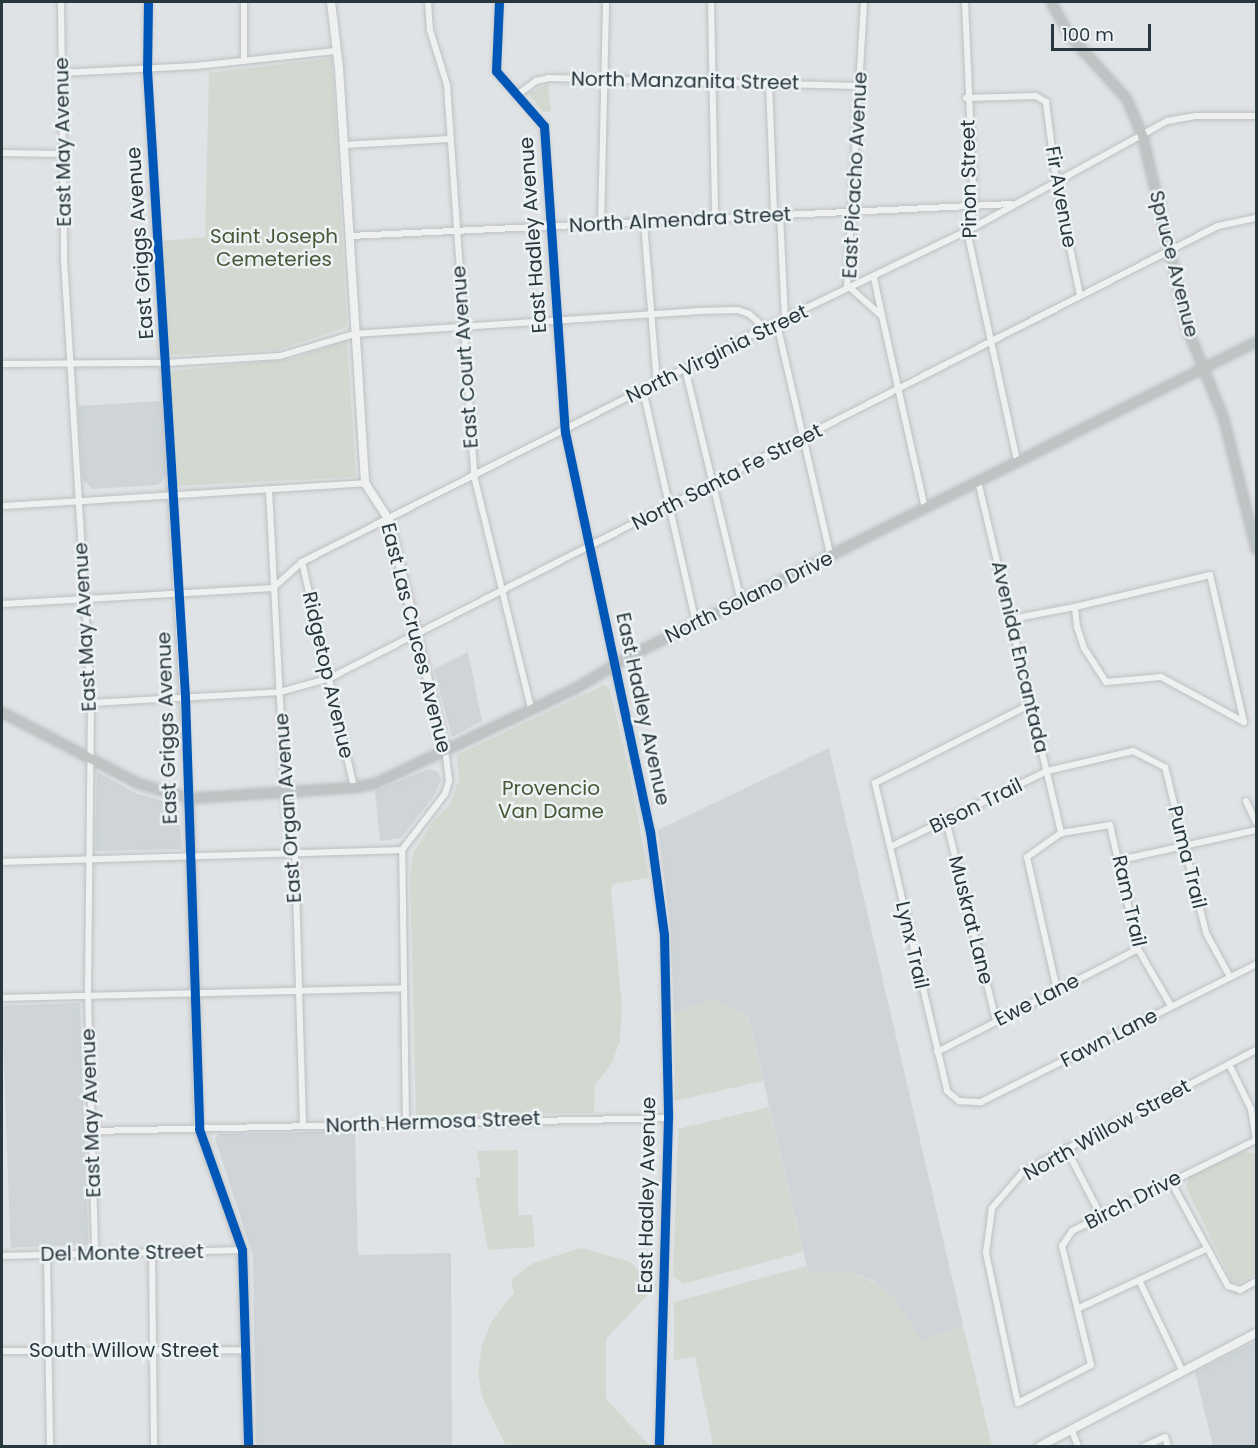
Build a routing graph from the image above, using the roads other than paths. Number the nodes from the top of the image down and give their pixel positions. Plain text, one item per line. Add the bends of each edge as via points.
1 (61, 2) edge
2 (148, 2) edge
3 (244, 2) edge
4 (331, 2) edge
5 (428, 2) edge
6 (499, 2) edge
7 (606, 2) edge
8 (711, 2) edge
9 (864, 2) edge
10 (964, 2) edge
11 (1051, 2) edge
12 (335, 51) junction
13 (244, 61) junction
14 (147, 70) junction
15 (61, 73) junction
16 (606, 79) junction
17 (711, 81) junction
18 (769, 82) junction
19 (858, 86) junction
20 (517, 95) junction
21 (966, 98) junction
22 (1257, 116) edge
23 (1142, 135) junction
24 (450, 139) junction
25 (344, 145) junction
26 (2, 153) edge
27 (62, 154) junction
28 (1056, 181) junction
29 (1013, 204) junction
30 (974, 207) junction
31 (852, 212) junction
32 (777, 214) junction
33 (715, 217) junction
34 (1257, 218) edge
35 (644, 223) junction
36 (601, 226) junction
37 (551, 227) junction
38 (966, 231) junction
39 (456, 232) junction
40 (350, 236) junction
41 (1169, 251) junction
42 (874, 278) junction
43 (851, 290) junction
44 (1080, 295) junction
45 (650, 315) junction
46 (882, 316) junction
47 (785, 320) junction
48 (557, 321) junction
49 (777, 324) junction
50 (462, 327) junction
51 (765, 328) junction
52 (354, 334) junction
53 (1257, 341) edge
54 (991, 342) junction
55 (165, 363) junction
56 (2, 364) edge
57 (70, 364) junction
58 (1203, 366) junction
59 (685, 368) junction
60 (657, 383) junction
61 (643, 390) junction
62 (898, 390) junction
63 (565, 432) junction
64 (802, 440) junction
65 (1017, 460) junction
66 (474, 476) junction
67 (978, 481) junction
68 (365, 483) junction
69 (713, 485) junction
70 (269, 490) junction
71 (172, 496) junction
72 (78, 500) junction
73 (2, 506) edge
74 (671, 507) junction
75 (925, 508) junction
76 (389, 520) junction
77 (1254, 529) edge
78 (590, 545) junction
79 (1257, 549) edge
80 (831, 557) junction
81 (302, 562) junction
82 (273, 588) junction
83 (502, 589) junction
84 (180, 595) junction
85 (85, 600) junction
86 (741, 601) junction
87 (2, 603) edge
88 (1075, 607) junction
89 (1011, 619) junction
90 (696, 624) junction
91 (419, 635) junction
92 (615, 665) junction
93 (330, 678) junction
94 (280, 692) junction
95 (185, 697) junction
96 (91, 703) junction
97 (1031, 704) junction
98 (531, 708) junction
99 (2, 712) edge
100 (445, 749) junction
101 (1133, 751) joint
102 (90, 759) junction
103 (1047, 771) junction
104 (354, 787) junction
105 (285, 792) junction
106 (189, 798) junction
107 (1246, 801) dead end
108 (946, 820) junction
109 (1257, 822) edge
110 (1257, 830) edge
111 (1061, 833) junction
112 (1185, 845) junction
113 (890, 847) junction
114 (402, 850) junction
115 (294, 854) junction
116 (190, 856) junction
117 (88, 860) junction
118 (1120, 860) junction
119 (2, 862) edge
120 (1138, 949) junction
121 (1257, 964) edge
122 (1230, 977) junction
123 (402, 988) junction
124 (298, 989) junction
125 (1057, 990) junction
126 (195, 992) junction
127 (88, 997) junction
128 (2, 998) edge
129 (1171, 1006) junction
130 (996, 1021) junction
131 (1257, 1050) edge
132 (937, 1052) junction
133 (1229, 1064) junction
134 (959, 1101) joint
135 (668, 1118) junction
136 (406, 1123) junction
137 (303, 1126) junction
138 (199, 1129) junction
139 (92, 1131) junction
140 (1257, 1140) edge
141 (1066, 1148) junction
142 (1170, 1180) junction
143 (1100, 1214) junction
144 (1206, 1249) junction
145 (242, 1250) junction
146 (152, 1253) junction
147 (95, 1254) junction
148 (47, 1255) junction
149 (2, 1256) edge
150 (1139, 1280) junction
151 (1257, 1281) edge
152 (1079, 1308) junction
153 (1257, 1333) edge
154 (49, 1350) junction
155 (246, 1350) junction
156 (2, 1351) edge
157 (153, 1351) junction
158 (1091, 1365) joint
159 (1182, 1370) junction
160 (1072, 1431) junction
161 (50, 1446) edge
162 (154, 1446) edge
163 (248, 1446) edge
164 (659, 1446) edge
165 (1040, 1446) edge
166 (1078, 1446) edge
167 (1145, 1446) edge
168 (1168, 1446) edge

1 - 15 street, East May Avenue
2 - 14 street, East Griggs Avenue
3 - 13 street
4 - 12 street, East Las Cruces Avenue
5 - 24 street, East Court Avenue via 430,30 447,85
6 - 20 street, East Hadley Avenue via 496,71
7 - 16 street
8 - 17 street
9 - 19 street, East Picacho Avenue
10 - 21 street, Pinon Street
11 - 23 main road, Spruce Avenue via 1069,35 1126,98
12 - 13 street
12 - 25 street, East Las Cruces Avenue
13 - 14 street
14 - 15 street
14 - 55 street, East Griggs Avenue
15 - 27 street, East May Avenue
16 - 17 street, North Manzanita Street
16 - 20 street, North Manzanita Street via 542,79
16 - 36 street
17 - 18 street, North Manzanita Street
17 - 33 street
18 - 19 street, North Manzanita Street
18 - 32 street
19 - 31 street, East Picacho Avenue
20 - 37 street, East Hadley Avenue via 544,126
21 - 28 street, Fir Avenue via 1043,99
21 - 30 street, Pinon Street
22 - 23 street, North Virginia Street via 1167,121
23 - 28 street, North Virginia Street
23 - 41 main road, Spruce Avenue
24 - 25 street
24 - 39 street, East Court Avenue
25 - 40 street, East Las Cruces Avenue
26 - 27 street
27 - 57 street, East May Avenue
28 - 29 street, North Virginia Street
28 - 44 street, Fir Avenue
29 - 30 street, North Almendra Street
29 - 38 street, North Virginia Street
30 - 31 street, North Almendra Street
30 - 38 street, Pinon Street
31 - 32 street, North Almendra Street
31 - 43 street, East Picacho Avenue via 848,285
32 - 33 street, North Almendra Street
32 - 47 street
33 - 35 street, North Almendra Street
34 - 41 street, North Santa Fe Street via 1218,226
35 - 36 street, North Almendra Street
35 - 45 street
36 - 37 street, North Almendra Street
37 - 39 street, North Almendra Street
37 - 48 street, East Hadley Avenue
38 - 42 street, North Virginia Street
38 - 54 street, Pinon Street
39 - 40 street, North Almendra Street
39 - 50 street, East Court Avenue
40 - 52 street, East Las Cruces Avenue
41 - 44 street, North Santa Fe Street
41 - 58 main road, Spruce Avenue via 1188,331
42 - 43 street, North Virginia Street
42 - 46 street
43 - 46 street, East Picacho Avenue
43 - 47 street, North Virginia Street
44 - 54 street, North Santa Fe Street
45 - 48 street
45 - 51 street via 738,310
45 - 60 street
46 - 62 street
47 - 49 street, North Virginia Street
48 - 50 street
48 - 63 street, East Hadley Avenue
49 - 51 street, North Virginia Street
49 - 64 street
50 - 52 street
50 - 66 street, East Court Avenue
51 - 59 street, North Virginia Street
52 - 55 street via 280,356
52 - 68 street, East Las Cruces Avenue
53 - 58 main road, North Solano Drive
54 - 62 street, North Santa Fe Street
54 - 65 street, Pinon Street
55 - 57 street
55 - 71 street, East Griggs Avenue
56 - 57 street
57 - 72 street, East May Avenue
58 - 65 main road, North Solano Drive
58 - 77 main road, Spruce Avenue via 1223,417
59 - 60 street, North Virginia Street
59 - 69 street
60 - 61 street, North Virginia Street
61 - 63 street, North Virginia Street
61 - 74 street
62 - 64 street, North Santa Fe Street
62 - 75 street
63 - 66 street, North Virginia Street
63 - 78 street, East Hadley Avenue
64 - 69 street, North Santa Fe Street
64 - 80 street
65 - 67 main road, North Solano Drive
66 - 76 street, North Virginia Street
66 - 83 street, East Court Avenue
67 - 75 main road, North Solano Drive
67 - 89 street, Avenida Encantada
68 - 70 street
68 - 76 street, East Las Cruces Avenue
69 - 74 street, North Santa Fe Street
69 - 86 street
70 - 71 street
70 - 82 street, East Organ Avenue
71 - 72 street
71 - 84 street, East Griggs Avenue
72 - 73 street
72 - 85 street, East May Avenue
74 - 78 street, North Santa Fe Street
74 - 90 street
75 - 80 main road, North Solano Drive
76 - 81 street, North Virginia Street
76 - 91 street, East Las Cruces Avenue
77 - 79 main road, Spruce Avenue
78 - 83 street, North Santa Fe Street
78 - 92 street, East Hadley Avenue
80 - 86 main road, North Solano Drive
81 - 82 street, North Virginia Street
81 - 93 street, Ridgetop Avenue
82 - 84 street
82 - 94 street, East Organ Avenue
83 - 91 street, North Santa Fe Street
83 - 98 street, East Court Avenue
84 - 85 street
84 - 95 street, East Griggs Avenue
85 - 87 street
85 - 96 street, East May Avenue
86 - 90 main road, North Solano Drive
88 - 88 street via 1210,575 1244,722 1161,677 1106,682 1084,648
88 - 89 street
89 - 97 street, Avenida Encantada
90 - 92 main road, North Solano Drive
91 - 93 street, North Santa Fe Street
91 - 100 street, East Las Cruces Avenue
92 - 98 main road, North Solano Drive
92 - 135 street, East Hadley Avenue via 650,831 663,935
93 - 94 street, North Santa Fe Street
93 - 104 street, Ridgetop Avenue
94 - 95 street, North Santa Fe Street
94 - 105 street, East Organ Avenue
95 - 96 street, North Santa Fe Street
95 - 106 street, East Griggs Avenue
96 - 102 street, East May Avenue
97 - 103 street, Avenida Encantada
97 - 113 street, Lynx Trail via 875,783
98 - 100 main road, North Solano Drive
99 - 102 main road, North Solano Drive
100 - 104 main road, North Solano Drive via 398,774
100 - 114 street, East Las Cruces Avenue via 449,781 445,794
101 - 103 street, Bison Trail
101 - 112 street, Puma Trail via 1165,767
102 - 106 main road, North Solano Drive via 138,783
102 - 117 street, East May Avenue
103 - 108 street, Bison Trail
103 - 111 street, Avenida Encantada
104 - 105 main road, North Solano Drive
105 - 106 main road, North Solano Drive
105 - 115 street, East Organ Avenue
106 - 116 street, East Griggs Avenue
107 - 109 street
108 - 113 street, Bison Trail
108 - 130 street, Muskrat Lane
110 - 112 street
111 - 118 street, Ram Trail via 1110,825
111 - 125 street via 1027,857
112 - 118 street
112 - 122 street, Puma Trail via 1206,933
113 - 132 street, Lynx Trail
114 - 115 street
114 - 123 street
115 - 116 street
115 - 124 street, East Organ Avenue
116 - 117 street
116 - 126 street, East Griggs Avenue
117 - 119 street
117 - 127 street, East May Avenue
118 - 120 street, Ram Trail
120 - 125 street, Ewe Lane
120 - 129 street, Ram Trail
121 - 122 street, Fawn Lane
122 - 129 street, Fawn Lane
123 - 124 street
123 - 136 street
124 - 126 street
124 - 137 street, East Organ Avenue
125 - 130 street, Ewe Lane
126 - 127 street
126 - 138 street, East Griggs Avenue
127 - 128 street
127 - 139 street, East May Avenue
129 - 134 street, Fawn Lane via 981,1102
130 - 132 street, Ewe Lane
131 - 133 street, North Willow Street
132 - 134 street, Lynx Trail via 947,1091
133 - 140 street via 1251,1109
133 - 141 street, North Willow Street
135 - 136 street, North Hermosa Street
135 - 164 street, East Hadley Avenue
136 - 137 street, North Hermosa Street
137 - 138 street, North Hermosa Street
138 - 139 street, North Hermosa Street
138 - 145 street, East Griggs Avenue
139 - 147 street, East May Avenue
140 - 142 street, Birch Drive
141 - 143 street
141 - 158 street, North Willow Street via 1023,1172 992,1208 986,1253 1018,1403
142 - 143 street, Birch Drive
142 - 144 street
143 - 152 street, Birch Drive via 1072,1231 1062,1246
144 - 150 street
144 - 151 street via 1228,1286 1240,1290
145 - 146 street, Del Monte Street
145 - 155 street, East Griggs Avenue
146 - 147 street, Del Monte Street
146 - 157 street
147 - 148 street, Del Monte Street
148 - 149 street, Del Monte Street
148 - 154 street
150 - 152 street
150 - 159 street
152 - 158 street, Birch Drive
153 - 159 street
154 - 156 street, South Willow Street
154 - 157 street, South Willow Street
154 - 161 street
155 - 157 street, South Willow Street
155 - 163 street, East Griggs Avenue
157 - 162 street
159 - 160 street
160 - 165 street
160 - 166 street
167 - 168 street via 1166,1437

